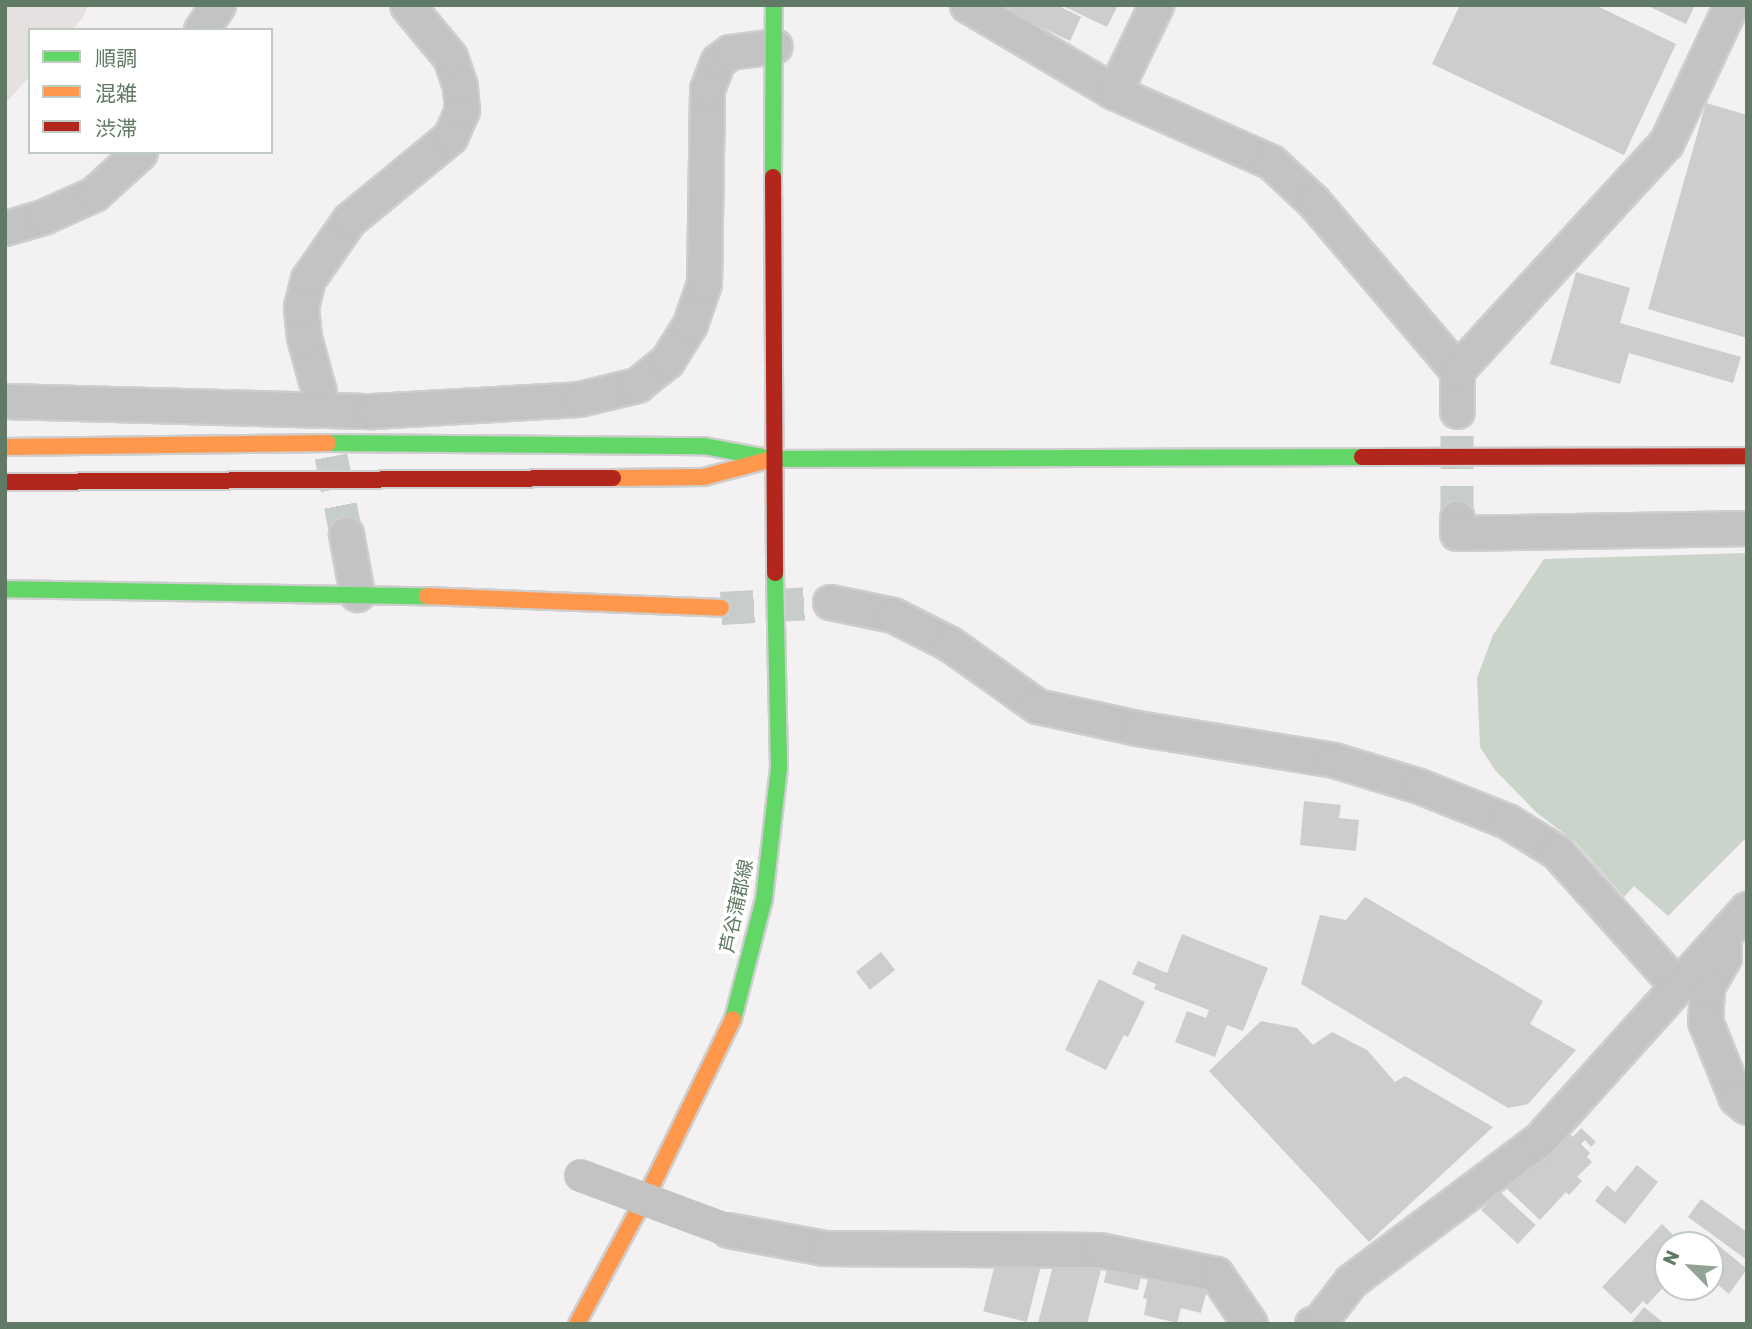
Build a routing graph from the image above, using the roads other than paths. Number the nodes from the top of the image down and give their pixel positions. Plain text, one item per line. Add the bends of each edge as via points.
1 (218, 5) edge
2 (407, 5) edge
3 (774, 5) edge
4 (967, 5) edge
5 (1156, 5) edge
6 (1731, 5) edge
7 (202, 28) edge
8 (775, 46) junction
9 (1114, 92) junction
10 (138, 154) edge
11 (5, 228) edge
12 (1457, 370) junction
13 (319, 392) dead end
14 (5, 401) edge
15 (1457, 411) tunnel mouth
16 (5, 447) edge
17 (1747, 456) edge
18 (772, 459) junction
19 (5, 482) edge
20 (1457, 518) dead end
21 (1747, 528) edge
22 (346, 534) tunnel mouth
23 (5, 589) edge
24 (357, 594) junction
25 (830, 602) tunnel mouth
26 (721, 608) tunnel mouth
27 (1747, 909) edge
28 (1724, 935) junction
29 (1678, 987) junction
30 (1747, 1107) edge
31 (580, 1175) dead end
32 (577, 1324) edge
33 (1250, 1324) edge
34 (1312, 1324) edge

1 - 7 street
2 - 13 street via 450,57 460,86 461,110 450,137 349,220 308,279 301,307
3 - 8 main road, 芦谷蒲郡線
4 - 9 street
5 - 9 street
6 - 12 street via 1666,143
8 - 14 street via 730,52 718,61 707,89 704,282 690,324 667,361 637,385 579,399 373,411
8 - 18 main road, 芦谷蒲郡線
9 - 12 street via 1271,162 1313,201
10 - 11 street via 94,194
12 - 15 street
16 - 18 main road via 412,442 704,446
17 - 18 main road
18 - 19 main road via 704,477
18 - 32 main road, 芦谷蒲郡線 via 779,766 764,899 731,1026
20 - 21 street via 1457,533
22 - 24 street
23 - 24 main road
24 - 26 main road
25 - 29 street via 893,615 950,644 1037,706 1137,728 1334,760 1419,786 1507,821 1557,852
27 - 28 street
28 - 29 street
28 - 30 street via 1724,957 1707,987 1705,1021 1736,1098
29 - 34 street via 1539,1140 1351,1282 1320,1321
31 - 33 street, bridge via 728,1230 824,1248 1099,1250 1216,1274

